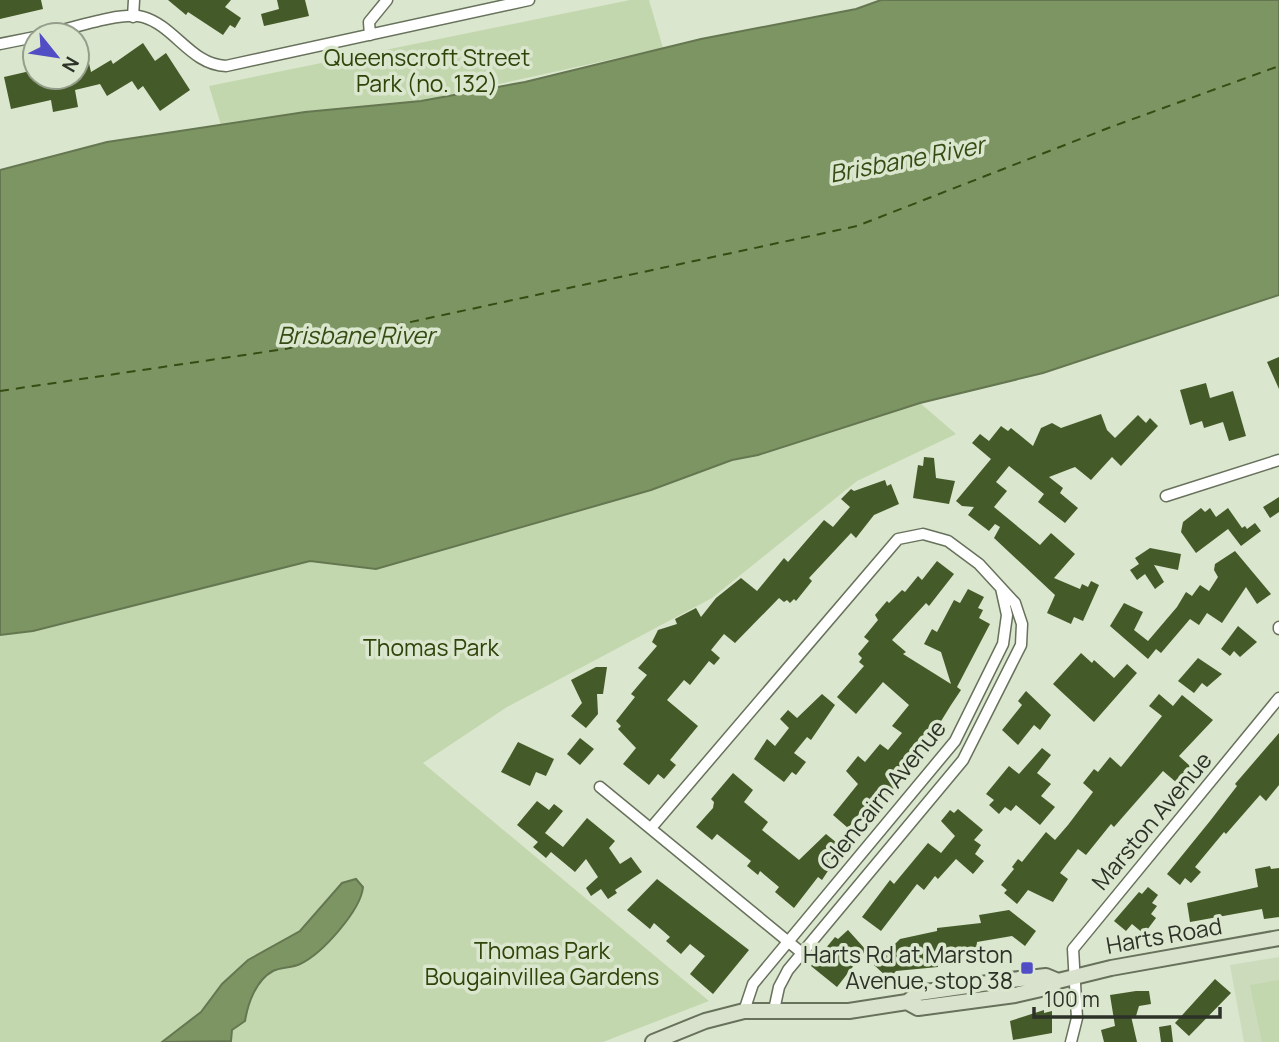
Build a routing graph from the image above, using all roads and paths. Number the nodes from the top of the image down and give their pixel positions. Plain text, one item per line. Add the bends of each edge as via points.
1 (134, 0) edge
2 (387, 0) edge
3 (529, 0) edge
4 (133, 16) junction
5 (91, 25) edge
6 (370, 35) junction
7 (21, 40) edge
8 (0, 44) edge
9 (1279, 460) edge
10 (1166, 496) dead end
11 (998, 582) junction
12 (1278, 702) edge
13 (600, 787) dead end
14 (651, 828) junction
15 (1279, 938) edge
16 (788, 942) junction
17 (802, 954) junction
18 (1075, 976) junction
19 (774, 1010) junction
20 (744, 1011) junction
21 (653, 1042) edge
22 (1072, 1042) edge

1 - 4 street
2 - 6 street via 369,22
3 - 6 street
4 - 5 street
4 - 6 street via 155,23 203,60 218,65
7 - 8 street
9 - 10 street
11 - 14 street, Glencairn Avenue via 948,541 923,534 898,539
11 - 16 street, Glencairn Avenue via 1006,608 1003,643 955,741
11 - 17 street, Glencairn Avenue via 1020,615 1022,640 984,725 964,760
12 - 18 street, Marston Avenue via 1078,941 1072,959
13 - 14 street
14 - 16 street
15 - 18 street, Harts Road
16 - 17 street
16 - 20 street, Glencairn Avenue via 750,989
17 - 19 street, Glencairn Avenue via 779,985
18 - 19 street, Harts Road via 1015,995 919,1008 907,1002 839,1012
18 - 22 street, Marston Avenue via 1077,1018
19 - 20 street, Harts Road
20 - 21 street, Harts Road

